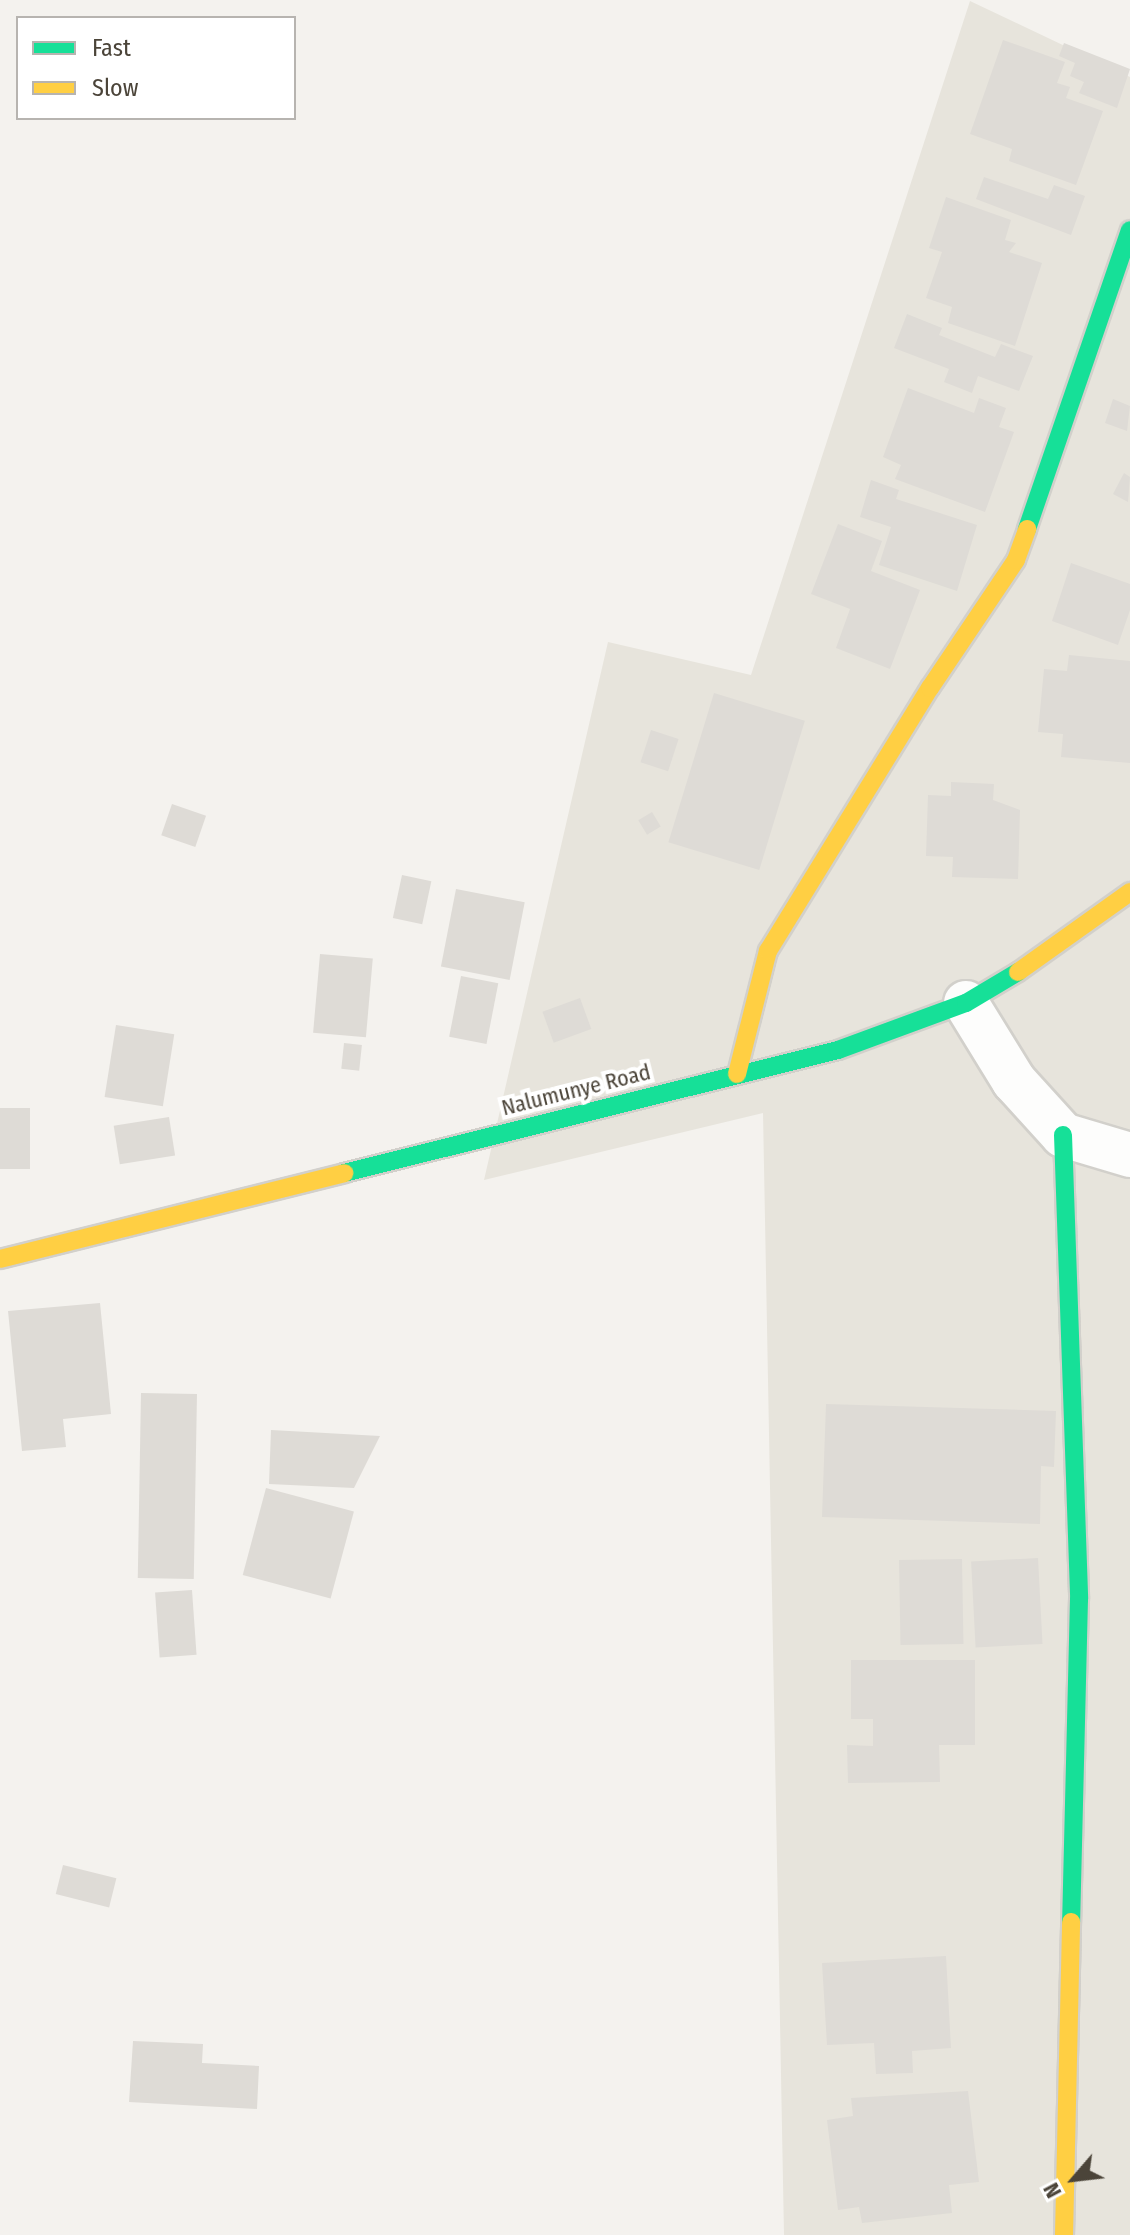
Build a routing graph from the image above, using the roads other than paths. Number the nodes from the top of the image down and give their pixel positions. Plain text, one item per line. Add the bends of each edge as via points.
1 (1130, 230) edge
2 (1130, 892) edge
3 (966, 1003) junction
4 (737, 1074) junction
5 (1063, 1135) junction
6 (1130, 1155) edge
7 (0, 1259) edge
8 (1064, 2235) edge

1 - 4 street via 1016,560 930,688 768,951
2 - 3 street, Nalumunye Road via 1054,950
3 - 4 street, Nalumunye Road via 838,1050
3 - 5 street via 1014,1081
4 - 7 street, Nalumunye Road
5 - 6 street
5 - 8 street via 1079,1599

